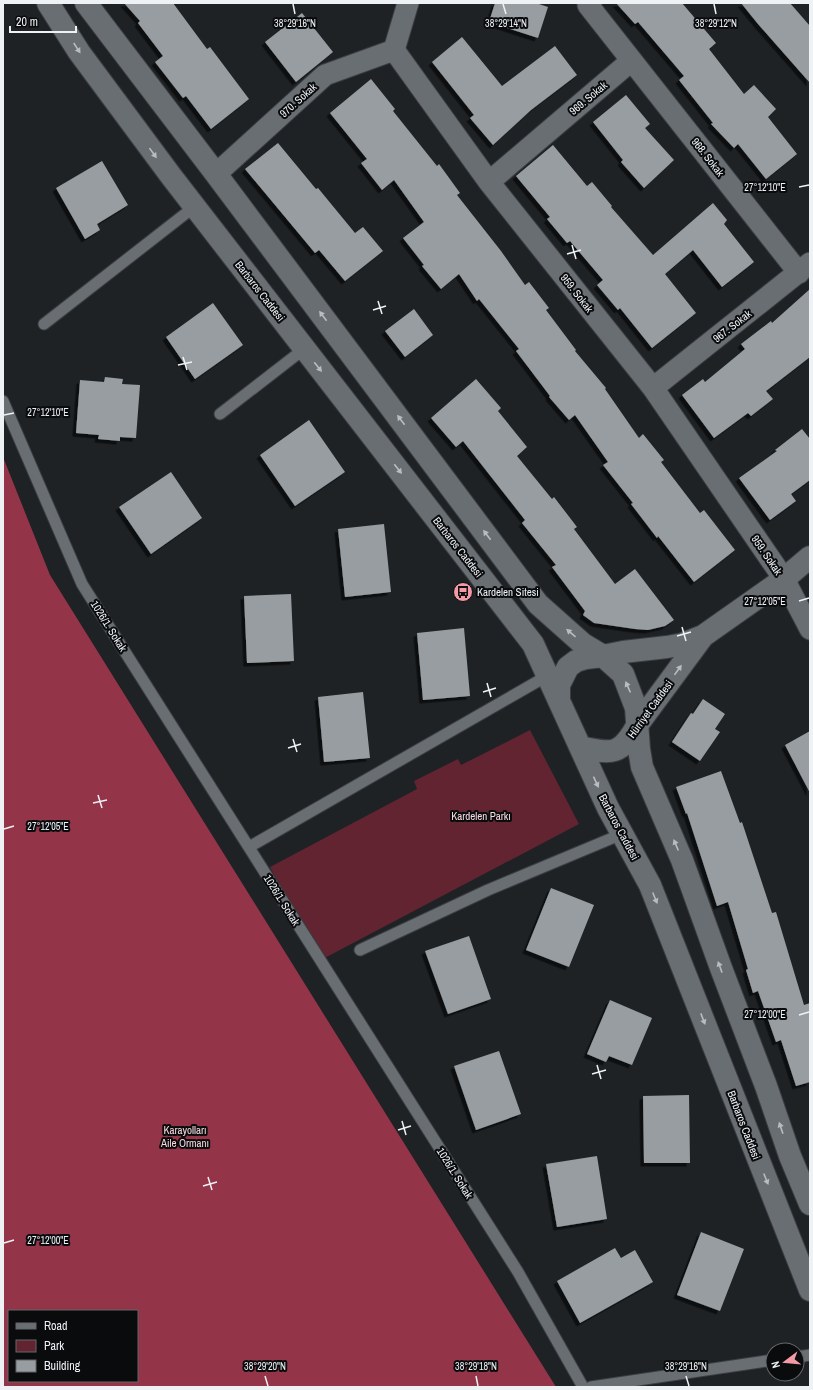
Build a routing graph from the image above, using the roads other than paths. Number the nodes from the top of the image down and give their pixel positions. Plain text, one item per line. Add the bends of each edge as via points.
1 (48, 3) edge
2 (86, 3) edge
3 (408, 3) edge
4 (591, 3) edge
5 (394, 50) junction
6 (631, 61) junction
7 (216, 174) junction
8 (489, 182) junction
9 (194, 207) junction
10 (805, 268) edge
11 (44, 324) dead end
12 (304, 349) junction
13 (653, 388) junction
14 (3, 401) edge
15 (220, 414) dead end
16 (810, 557) edge
17 (784, 579) junction
18 (810, 629) edge
19 (703, 636) junction
20 (603, 656) junction
21 (547, 676) junction
22 (559, 701) junction
23 (638, 724) junction
24 (580, 746) junction
25 (622, 834) junction
26 (249, 847) junction
27 (360, 950) dead end
28 (810, 1204) edge
29 (810, 1290) edge
30 (765, 1361) edge
31 (583, 1387) edge
32 (591, 1387) edge

1 -> 9 main road, Barbaros Caddesi via 79,52
2 - 7 main road
3 - 5 street
4 - 6 street via 588,5
5 - 7 street, 970. Sokak via 325,75
5 - 8 street, 959. Sokak
6 - 8 street, 969. Sokak
6 - 10 street, 968. Sokak
20 -> 7 main road via 584,644 538,604
8 - 13 street, 959. Sokak
9 - 11 lane
9 - 12 main road, Barbaros Caddesi
10 - 13 street, 967. Sokak
12 - 15 lane
12 -> 21 main road, Barbaros Caddesi via 532,644
13 - 17 street, 959. Sokak
14 - 26 lane, 1026/1. Sokak via 82,584
16 - 17 main road, Hürriyet Caddesi
17 - 18 street, 959. Sokak
17 - 19 main road, Hürriyet Caddesi
19 - 20 main road, Hürriyet Caddesi via 683,644
23 -> 19 main road, Hürriyet Caddesi
20 - 22 main road, Hürriyet Caddesi via 576,661 568,667 558,685
23 -> 20 main road via 636,708 623,674
21 - 22 main road, Barbaros Caddesi
21 - 26 lane
22 - 24 main road, Barbaros Caddesi
23 - 24 main road, Hürriyet Caddesi via 618,750 606,752
28 -> 23 main road via 720,968 682,860 642,767
24 -> 25 main road, Barbaros Caddesi
25 - 27 lane via 488,890
25 -> 29 main road, Barbaros Caddesi via 650,885
26 - 31 lane, 1026/1. Sokak via 518,1272
30 - 32 lane

